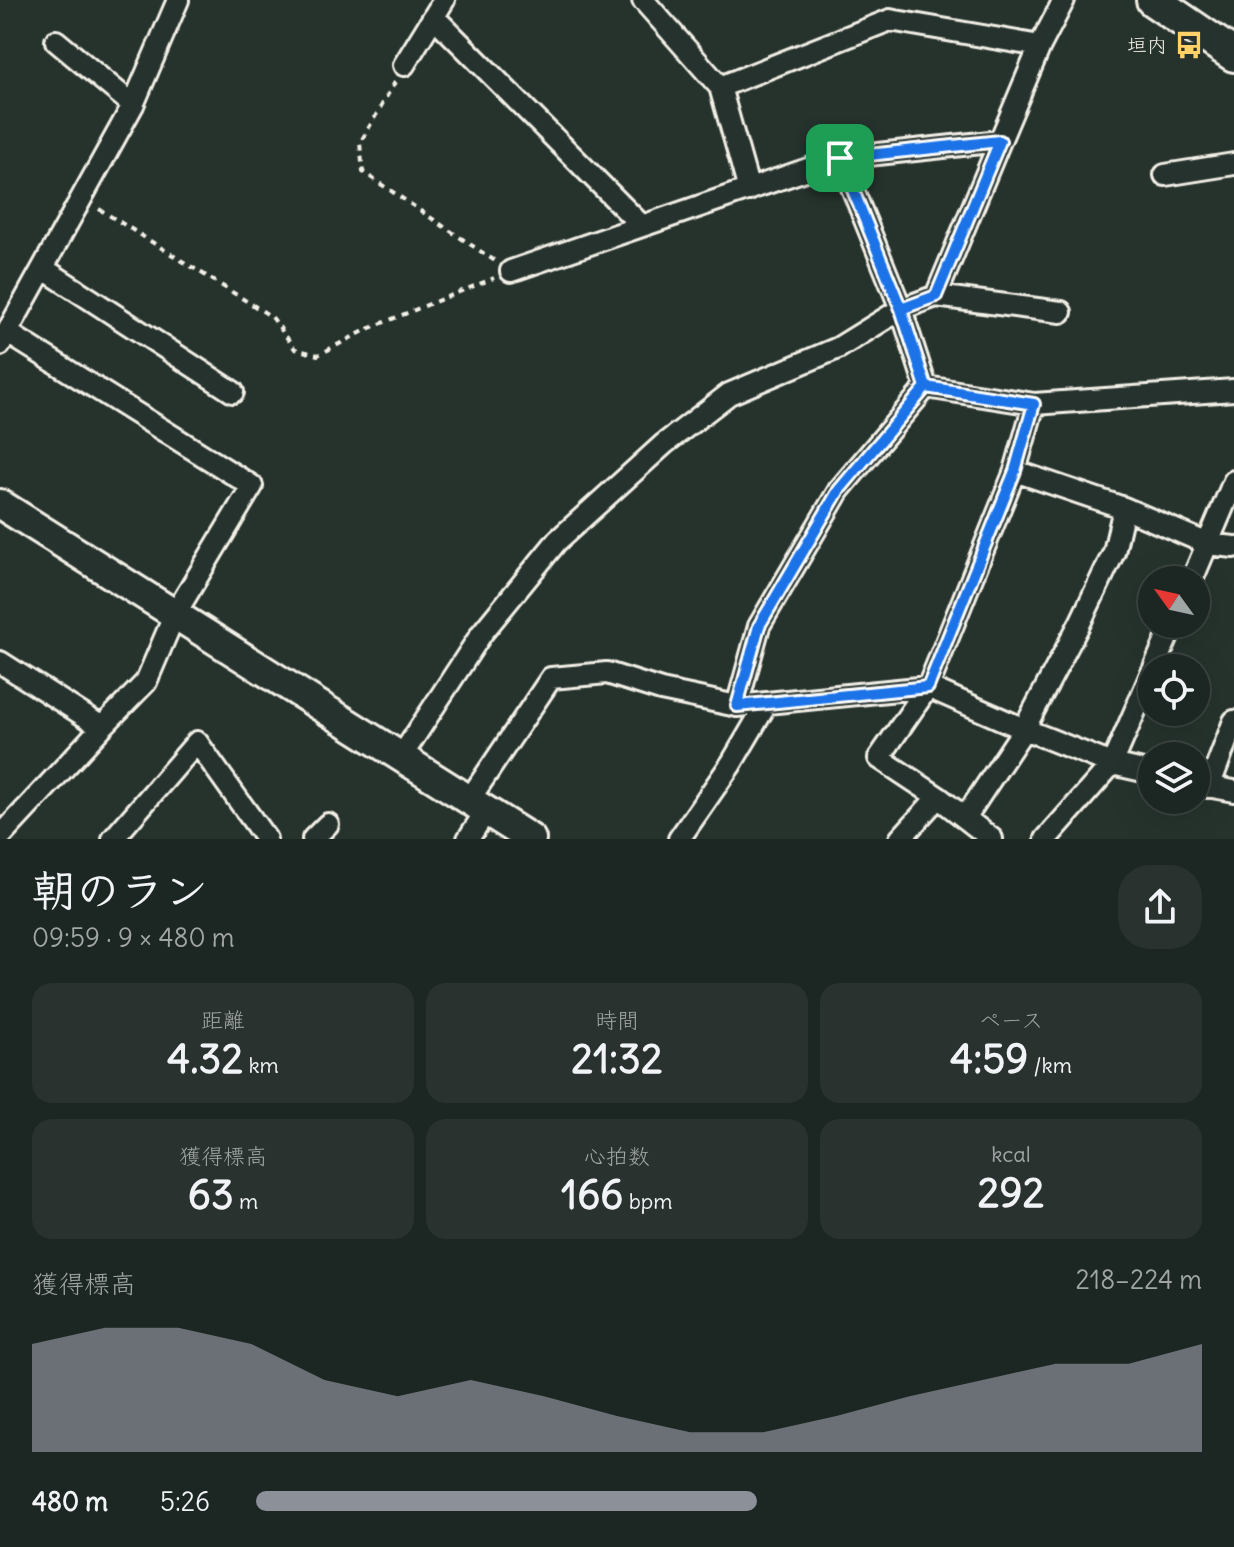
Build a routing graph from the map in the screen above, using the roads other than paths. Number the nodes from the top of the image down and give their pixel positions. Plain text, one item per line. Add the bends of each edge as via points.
1 (178, 0) edge
2 (643, 0) edge
3 (1064, 0) edge
4 (1153, 0) edge
5 (439, 8) edge
6 (892, 10) edge
7 (56, 41) dead end
8 (1040, 46) junction
9 (1234, 55) edge
10 (404, 65) road end
11 (720, 87) junction
12 (133, 105) junction
13 (1000, 141) junction
14 (840, 158) junction
15 (1234, 164) edge
16 (1165, 175) dead end
17 (749, 190) junction
18 (642, 226) junction
19 (44, 269) junction
20 (511, 271) road end
21 (936, 296) junction
22 (901, 309) junction
23 (1061, 312) dead end
24 (2, 341) edge
25 (926, 387) junction
26 (1234, 390) edge
27 (233, 392) dead end
28 (1034, 404) junction
29 (1015, 471) junction
30 (1234, 481) edge
31 (0, 504) edge
32 (1124, 508) junction
33 (1208, 544) junction
34 (1234, 547) edge
35 (1198, 566) edge
36 (175, 614) junction
37 (0, 662) edge
38 (928, 687) junction
39 (767, 703) junction
40 (1138, 704) edge
41 (737, 706) junction
42 (1234, 721) edge
43 (102, 727) junction
44 (1024, 729) junction
45 (401, 757) junction
46 (1112, 764) junction
47 (1210, 769) edge
48 (1138, 770) edge
49 (1210, 786) edge
50 (1234, 791) edge
51 (938, 797) junction
52 (478, 806) junction
53 (965, 818) junction
54 (328, 824) dead end
55 (0, 837) edge
56 (113, 839) edge
57 (266, 839) edge
58 (313, 839) edge
59 (468, 839) edge
60 (531, 839) edge
61 (679, 839) edge
62 (900, 839) edge
63 (992, 839) edge
64 (1046, 839) edge

1 - 12 street
2 - 11 street
3 - 8 street
4 - 9 main road
5 - 10 street
5 - 18 street
6 - 8 street
6 - 11 street
7 - 12 street
8 - 13 street
11 - 17 street
12 - 19 street
13 - 14 street
13 - 21 street
14 - 17 street
14 - 22 street
15 - 16 street
17 - 18 street
18 - 20 street
19 - 24 street
19 - 27 street
21 - 22 street
21 - 23 street
22 - 25 street
22 - 45 street via 838,348 729,394 664,444 557,541 482,633
24 - 36 street via 252,486
25 - 28 street
25 - 41 street via 839,490 759,626
26 - 28 street
28 - 29 street
29 - 32 street
29 - 38 street
30 - 33 street
31 - 36 street
32 - 33 street
32 - 44 street via 1114,552
33 - 34 street
33 - 35 street
36 - 43 street via 146,682
36 - 45 street
37 - 43 street
38 - 39 street
38 - 44 street
38 - 51 street via 879,758
39 - 41 street
39 - 61 street
40 - 46 street
41 - 52 street via 607,673 551,678
42 - 47 street
43 - 55 street
44 - 46 street
44 - 53 street
45 - 52 street
46 - 48 street
46 - 64 street
49 - 50 street
51 - 53 street
51 - 62 street
52 - 59 street
52 - 60 street
53 - 63 street
54 - 58 street
56 - 57 street via 197,742

